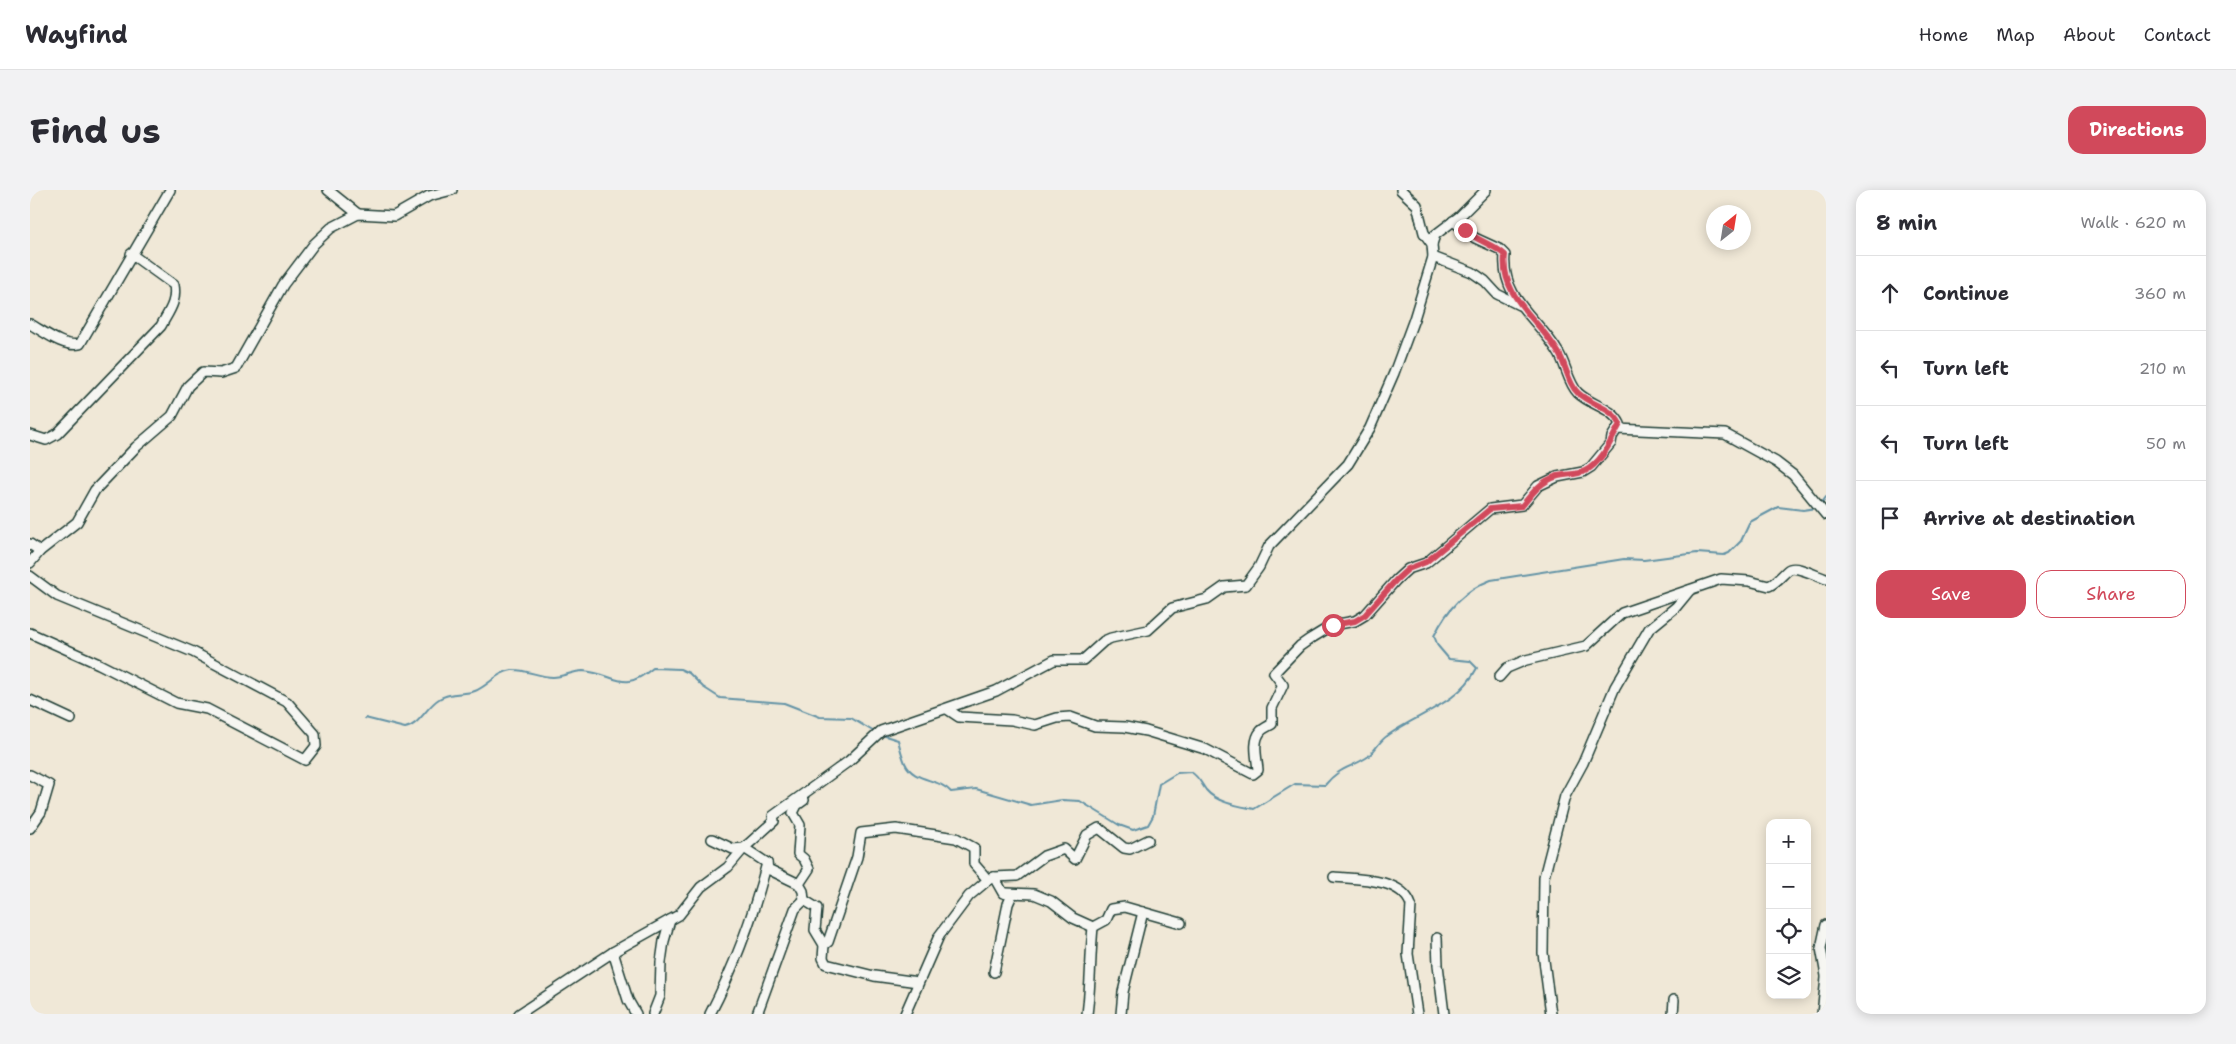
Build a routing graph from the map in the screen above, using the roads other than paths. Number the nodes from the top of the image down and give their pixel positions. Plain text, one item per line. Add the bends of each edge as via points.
1 (170, 190) edge
2 (328, 190) edge
3 (452, 190) edge
4 (1401, 190) edge
5 (1486, 190) edge
6 (428, 193) edge
7 (358, 214) junction
8 (1453, 221) junction
9 (1432, 244) junction
10 (131, 254) junction
11 (1433, 257) junction
12 (1520, 306) junction
13 (30, 324) edge
14 (1617, 429) junction
15 (30, 435) edge
16 (1826, 515) edge
17 (30, 544) edge
18 (40, 551) junction
19 (30, 563) edge
20 (30, 576) edge
21 (1826, 579) edge
22 (1690, 590) junction
23 (30, 633) edge
24 (1498, 677) dead end
25 (30, 700) edge
26 (947, 708) junction
27 (71, 719) dead end
28 (30, 775) edge
29 (818, 783) junction
30 (30, 828) edge
31 (712, 839) dead end
32 (1148, 840) dead end
33 (744, 848) junction
34 (767, 863) junction
35 (1334, 877) dead end
36 (991, 879) junction
37 (799, 884) junction
38 (1003, 893) junction
39 (804, 900) junction
40 (1143, 912) junction
41 (670, 920) junction
42 (1180, 923) dead end
43 (1826, 925) edge
44 (1093, 927) junction
45 (1437, 938) dead end
46 (824, 945) junction
47 (613, 952) junction
48 (994, 972) dead end
49 (1826, 977) edge
50 (918, 982) junction
51 (1674, 1000) dead end
52 (519, 1014) edge
53 (636, 1014) edge
54 (653, 1014) edge
55 (710, 1014) edge
56 (757, 1014) edge
57 (905, 1014) edge
58 (1087, 1014) edge
59 (1121, 1014) edge
60 (1416, 1014) edge
61 (1444, 1014) edge
62 (1551, 1014) edge
63 (1673, 1014) edge
64 (1822, 1014) edge

1 - 10 street
2 - 7 street
3 - 6 street
4 - 9 street via 1417,205 1424,233
5 - 8 street
6 - 7 street via 394,216
7 - 18 street via 331,228 314,244 283,285 236,368 203,372 188,386 172,416 136,447 95,490 77,522
8 - 9 street via 1435,235
8 - 12 street via 1505,255 1505,278
9 - 11 street
10 - 13 street via 80,344 62,342
10 - 15 street via 174,285 176,297 173,305 161,326 57,434 46,440
11 - 12 street via 1472,272 1497,294
11 - 26 street via 1414,320 1370,428 1348,464 1268,546 1246,585 1224,587 1207,598 1172,608 1148,630 1111,638 1083,660 1054,660 996,691
12 - 14 street via 1558,352 1578,393 1595,406 1609,410 1620,424
14 - 16 street via 1726,434 1794,475
14 - 26 street via 1611,443 1584,472 1557,476 1538,486 1522,506 1490,509 1426,562 1408,569 1365,615 1355,621 1333,625 1300,646 1274,674 1283,685 1272,708 1272,724 1262,731 1258,741 1255,753 1258,770 1253,774 1205,749 1146,731 1095,726 1070,717 1036,725 959,717
17 - 18 street
18 - 19 street
20 - 23 street via 57,596 193,652 287,702 315,734 316,746 305,760 207,709 176,704
21 - 22 street via 1791,568 1769,586 1721,579
22 - 24 street via 1622,613 1586,646 1526,660 1507,668
22 - 62 street via 1676,607 1649,629 1615,687 1583,763 1565,796 1544,877 1543,953
25 - 27 street
26 - 29 street via 881,732
28 - 30 street via 49,785 41,812
29 - 33 street via 773,816 774,820
29 - 37 street via 793,813 800,825 798,854 809,869
31 - 33 street via 733,850
32 - 36 street via 1130,850 1099,828 1087,835 1075,859 1064,849 1044,856 1017,876
33 - 34 street
33 - 41 street via 728,867 701,886 679,915
34 - 37 street via 768,869
34 - 55 street via 744,940
35 - 60 street via 1386,882 1408,897 1411,905 1408,954
36 - 38 street
36 - 46 street via 974,864 974,848 956,838 896,829 861,833 857,857 828,942
36 - 50 street via 969,896 939,936
37 - 39 street
38 - 44 street via 1034,894
38 - 48 street via 1012,895
39 - 46 street via 817,908 815,930
39 - 56 street via 795,909
40 - 42 street
40 - 44 street via 1125,907 1111,909 1106,920
40 - 59 street via 1123,992
41 - 47 street
41 - 54 street via 661,962 660,996
43 - 49 street via 1821,948
44 - 58 street
45 - 61 street
46 - 50 street via 824,962 831,967
47 - 52 street
47 - 53 street via 628,1000
49 - 64 street
50 - 57 street
51 - 63 street

